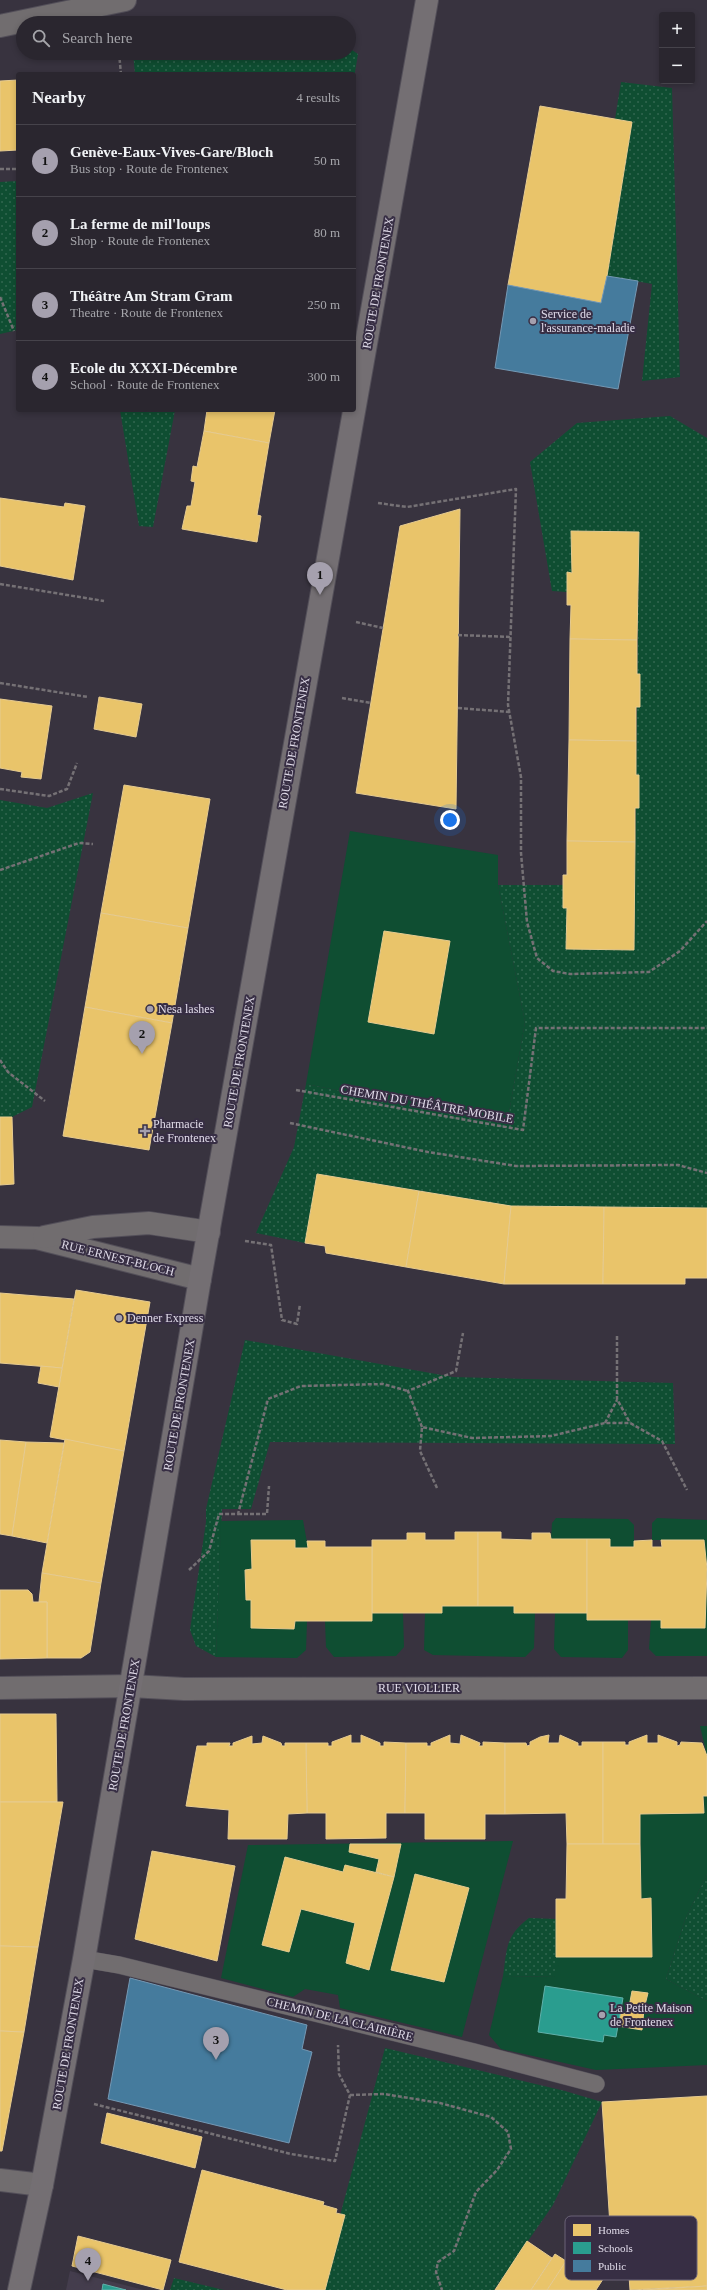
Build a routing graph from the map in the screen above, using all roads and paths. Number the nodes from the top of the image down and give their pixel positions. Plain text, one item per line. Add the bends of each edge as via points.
1 (125, 0) edge
2 (427, 0) edge
3 (48, 16) edge
4 (16, 23) edge
5 (0, 26) edge
6 (120, 60) edge
7 (121, 72) edge
8 (0, 169) edge
9 (16, 169) edge
10 (0, 298) edge
11 (14, 331) dead end
12 (356, 402) edge
13 (354, 412) edge
14 (378, 503) dead end
15 (0, 584) edge
16 (104, 601) dead end
17 (356, 622) dead end
18 (383, 628) dead end
19 (458, 635) dead end
20 (511, 637) junction
21 (0, 683) edge
22 (88, 697) dead end
23 (342, 698) dead end
24 (371, 703) dead end
25 (458, 708) dead end
26 (510, 712) junction
27 (77, 763) dead end
28 (0, 789) edge
29 (93, 844) dead end
30 (0, 870) edge
31 (707, 922) edge
32 (707, 1028) edge
33 (0, 1060) edge
34 (296, 1090) dead end
35 (45, 1101) dead end
36 (290, 1123) dead end
37 (707, 1173) edge
38 (209, 1232) junction
39 (0, 1237) edge
40 (37, 1238) junction
41 (245, 1241) dead end
42 (200, 1279) junction
43 (300, 1304) dead end
44 (463, 1333) dead end
45 (617, 1336) dead end
46 (408, 1391) junction
47 (617, 1399) junction
48 (605, 1423) junction
49 (630, 1424) junction
50 (422, 1426) junction
51 (269, 1486) dead end
52 (437, 1488) dead end
53 (687, 1490) dead end
54 (238, 1514) junction
55 (189, 1570) dead end
56 (130, 1686) junction
57 (0, 1688) edge
58 (707, 1688) edge
59 (84, 1959) junction
60 (339, 2019) junction
61 (596, 2084) dead end
62 (350, 2095) junction
63 (94, 2104) dead end
64 (0, 2180) edge
65 (42, 2185) junction
66 (19, 2290) edge
67 (442, 2290) edge

1 - 3 street
2 - 12 main road, ROUTE DE FRONTENEX
4 - 5 street
6 - 7 path
8 - 9 path
10 - 11 path
13 - 38 main road, ROUTE DE FRONTENEX
14 - 20 path via 407,507 516,489
15 - 16 path
17 - 18 path
19 - 20 path
20 - 26 path
21 - 22 path
23 - 24 path
25 - 26 path
26 - 31 path via 521,777 523,885 527,922 537,958 553,971 570,974 649,972 680,951
27 - 28 path via 67,789 49,796
29 - 30 path via 79,843
32 - 34 path, CHEMIN DU THÉÂTRE-MOBILE via 536,1028 523,1130
33 - 35 path via 8,1072
36 - 37 path via 428,1152 516,1166 678,1165
38 - 40 street, RUE ERNEST-BLOCH via 149,1223 93,1227
38 - 42 main road, ROUTE DE FRONTENEX
39 - 40 street, RUE ERNEST-BLOCH
40 - 42 street, RUE ERNEST-BLOCH
41 - 43 path via 271,1245 282,1320 297,1324
42 - 56 main road, ROUTE DE FRONTENEX
44 - 46 path via 456,1371
45 - 47 path
46 - 50 path
46 - 54 path via 383,1384 302,1386 268,1399
47 - 48 path
47 - 49 path
48 - 49 path
48 - 50 path via 551,1436 472,1438
49 - 53 path via 662,1441
50 - 52 path via 420,1451
51 - 54 path via 267,1514
54 - 55 path via 219,1514 209,1551
56 - 57 street, RUE VIOLLIER
56 - 58 street, RUE VIOLLIER via 184,1689
56 - 59 main road, ROUTE DE FRONTENEX
59 - 60 lane, CHEMIN DE LA CLAIRIÈRE via 120,1965
59 - 65 main road, ROUTE DE FRONTENEX
60 - 61 lane, CHEMIN DE LA CLAIRIÈRE
60 - 62 path via 339,2074
62 - 63 path via 335,2161 291,2154
62 - 67 path via 384,2094 440,2103 491,2117 508,2132 511,2149 497,2170 476,2192 454,2251 438,2262 436,2272
64 - 65 street
65 - 66 main road, ROUTE DE FRONTENEX

